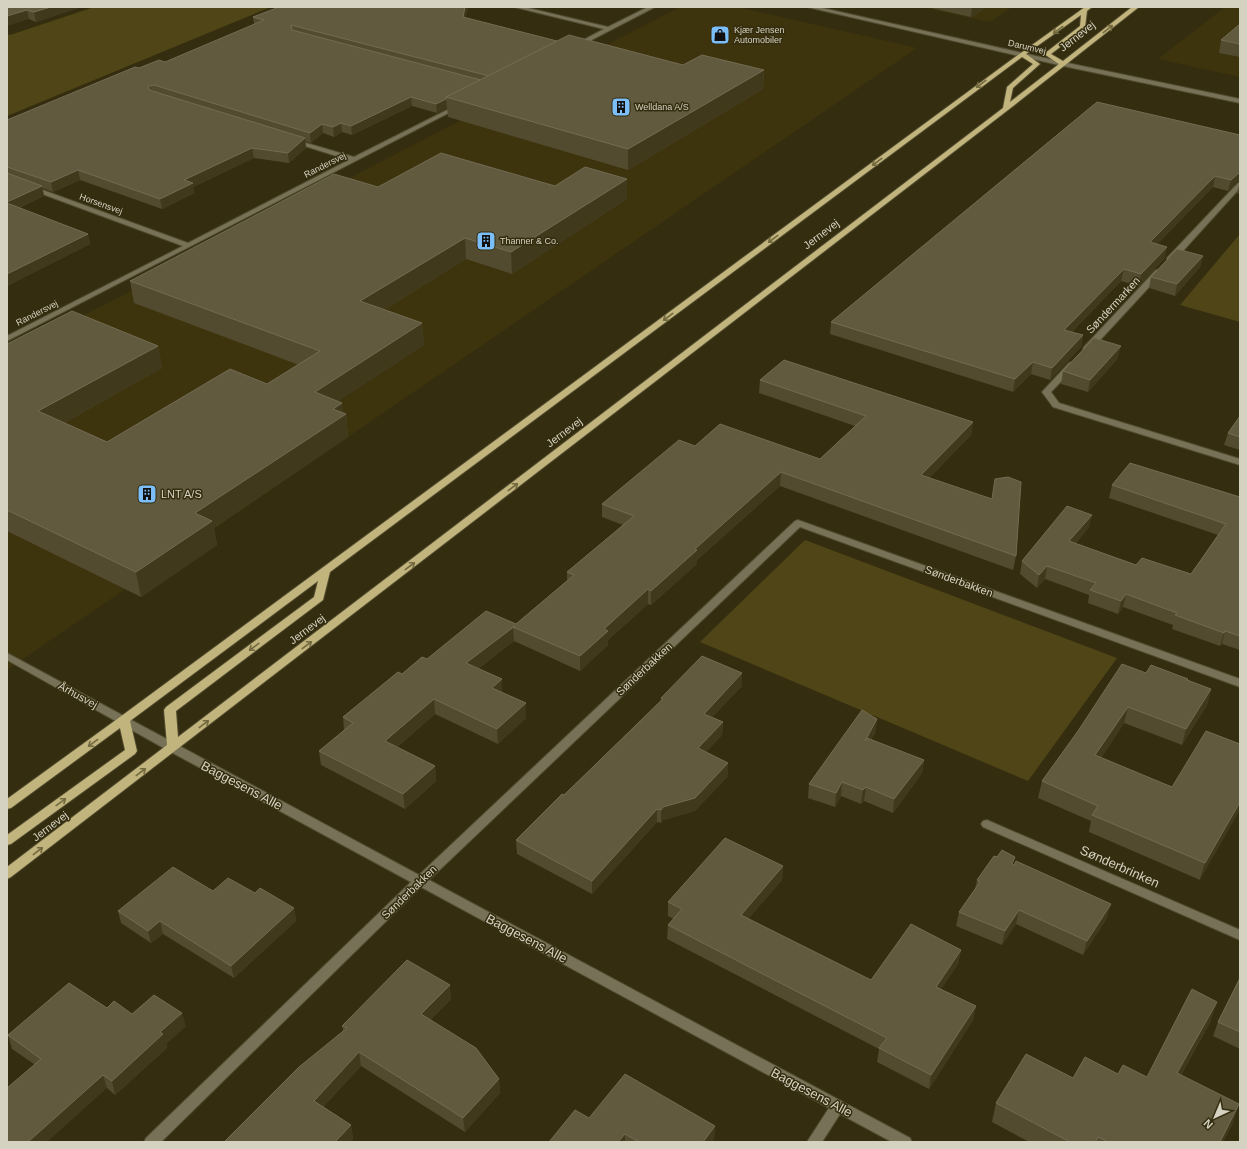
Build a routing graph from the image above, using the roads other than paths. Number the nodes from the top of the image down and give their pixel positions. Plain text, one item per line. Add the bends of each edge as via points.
1 (517, 7) edge
2 (652, 7) edge
3 (810, 7) edge
4 (1136, 7) edge
5 (1087, 9) edge
6 (610, 29) junction
7 (569, 50) edge
8 (1022, 55) junction
9 (1063, 64) junction
10 (1240, 101) edge
11 (466, 103) edge
12 (1006, 109) junction
13 (288, 139) edge
14 (355, 160) junction
15 (7, 179) edge
16 (1240, 184) edge
17 (188, 246) junction
18 (7, 338) edge
19 (1240, 462) edge
20 (325, 571) junction
21 (7, 656) edge
22 (1240, 684) edge
23 (124, 720) junction
24 (148, 734) joint
25 (173, 748) junction
26 (7, 805) edge
27 (987, 824) dead end
28 (7, 841) edge
29 (7, 874) edge
30 (420, 881) junction
31 (1240, 935) edge
32 (838, 1106) junction
33 (151, 1142) edge
34 (814, 1142) edge
35 (905, 1142) edge

1 - 6 street
2 - 6 street
3 - 8 street, Darumvej
9 -> 4 main road, Jernevej
5 -> 8 main road, Jernevej
5 - 9 main road via 1083,27 1047,54
6 - 7 street
8 - 9 street, Darumvej
8 - 12 main road via 1037,64 1010,88
8 -> 20 main road, Jernevej
9 - 10 street, Darumvej
9 - 12 main road, Jernevej
11 - 14 street, Randersvej
25 -> 12 main road, Jernevej
13 - 14 street
14 - 17 street, Randersvej
15 - 17 street, Horsensvej
16 - 19 street, Søndermarken via 1046,392 1056,406
17 - 18 street, Randersvej
20 - 23 main road, Jernevej
20 -> 25 main road via 319,598 170,710
21 - 23 street, Århusvej
22 - 30 street, Sønderbakken via 798,522
23 - 24 street, Århusvej
23 -> 26 main road, Jernevej
28 -> 23 main road via 131,751
24 - 25 street, Baggesens Alle
29 -> 25 main road, Jernevej
25 - 30 street, Baggesens Alle
27 - 31 street, Sønderbrinken
30 - 32 street, Baggesens Alle
30 - 33 street, Sønderbakken
32 - 34 street
32 - 35 street, Baggesens Alle

